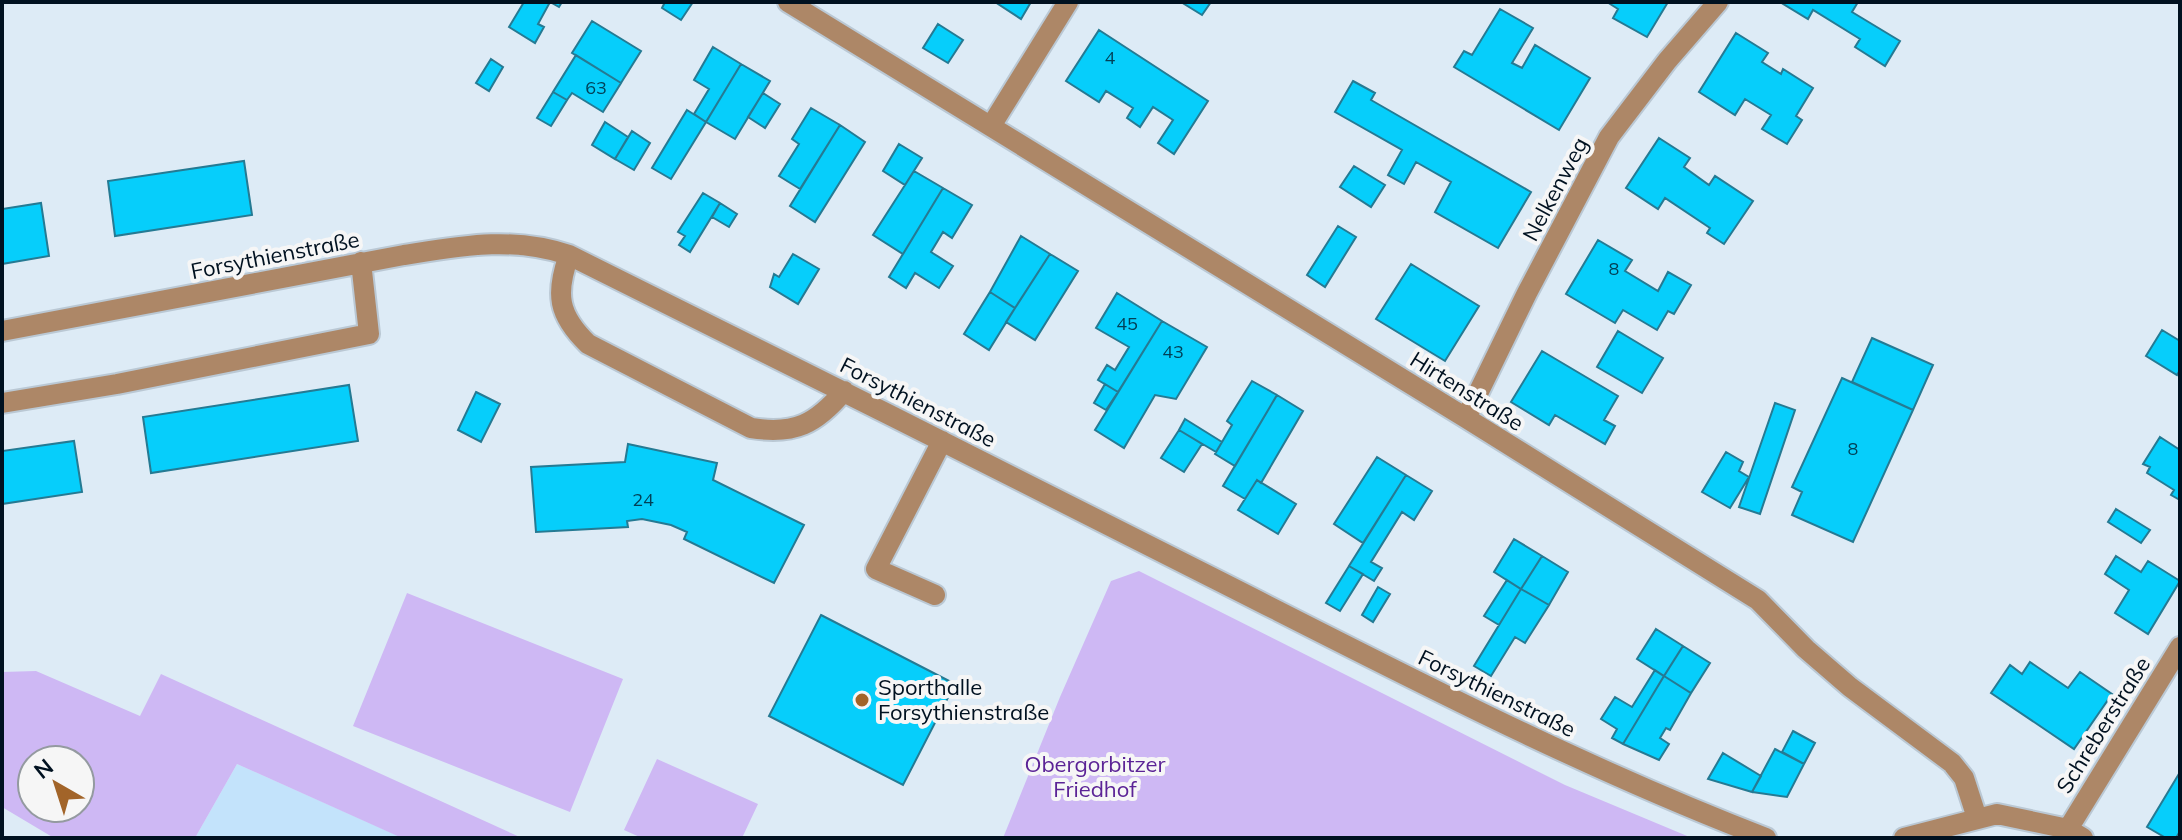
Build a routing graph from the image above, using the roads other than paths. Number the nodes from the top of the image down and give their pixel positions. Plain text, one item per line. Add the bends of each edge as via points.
1 (788, 2) edge
2 (1068, 2) edge
3 (1718, 2) edge
4 (991, 126) junction
5 (569, 255) junction
6 (361, 262) junction
7 (2, 331) edge
8 (844, 391) junction
9 (2, 403) edge
10 (1466, 418) junction
11 (942, 441) junction
12 (935, 595) dead end
13 (2180, 647) edge
14 (1977, 818) junction
15 (2075, 833) edge
16 (1766, 838) edge
17 (1904, 838) edge

1 - 4 street, Hirtenstraße
2 - 4 street
3 - 10 street, Nelkenweg via 1609,137
4 - 10 street, Hirtenstraße
5 - 6 street, Forsythienstraße via 540,246 503,244
5 - 8 street, Forsythienstraße
5 - 8 street via 560,296 575,332 588,344 751,428 795,429 830,409
6 - 7 street, Forsythienstraße
6 - 9 street via 369,334
8 - 11 street, Forsythienstraße
10 - 14 street, Hirtenstraße via 1758,600 1850,687 1952,763 1964,778
11 - 12 street via 876,569
11 - 16 street, Forsythienstraße via 1476,711 1629,783
13 - 15 street, Schreberstraße
14 - 15 street via 1997,814
14 - 17 street

